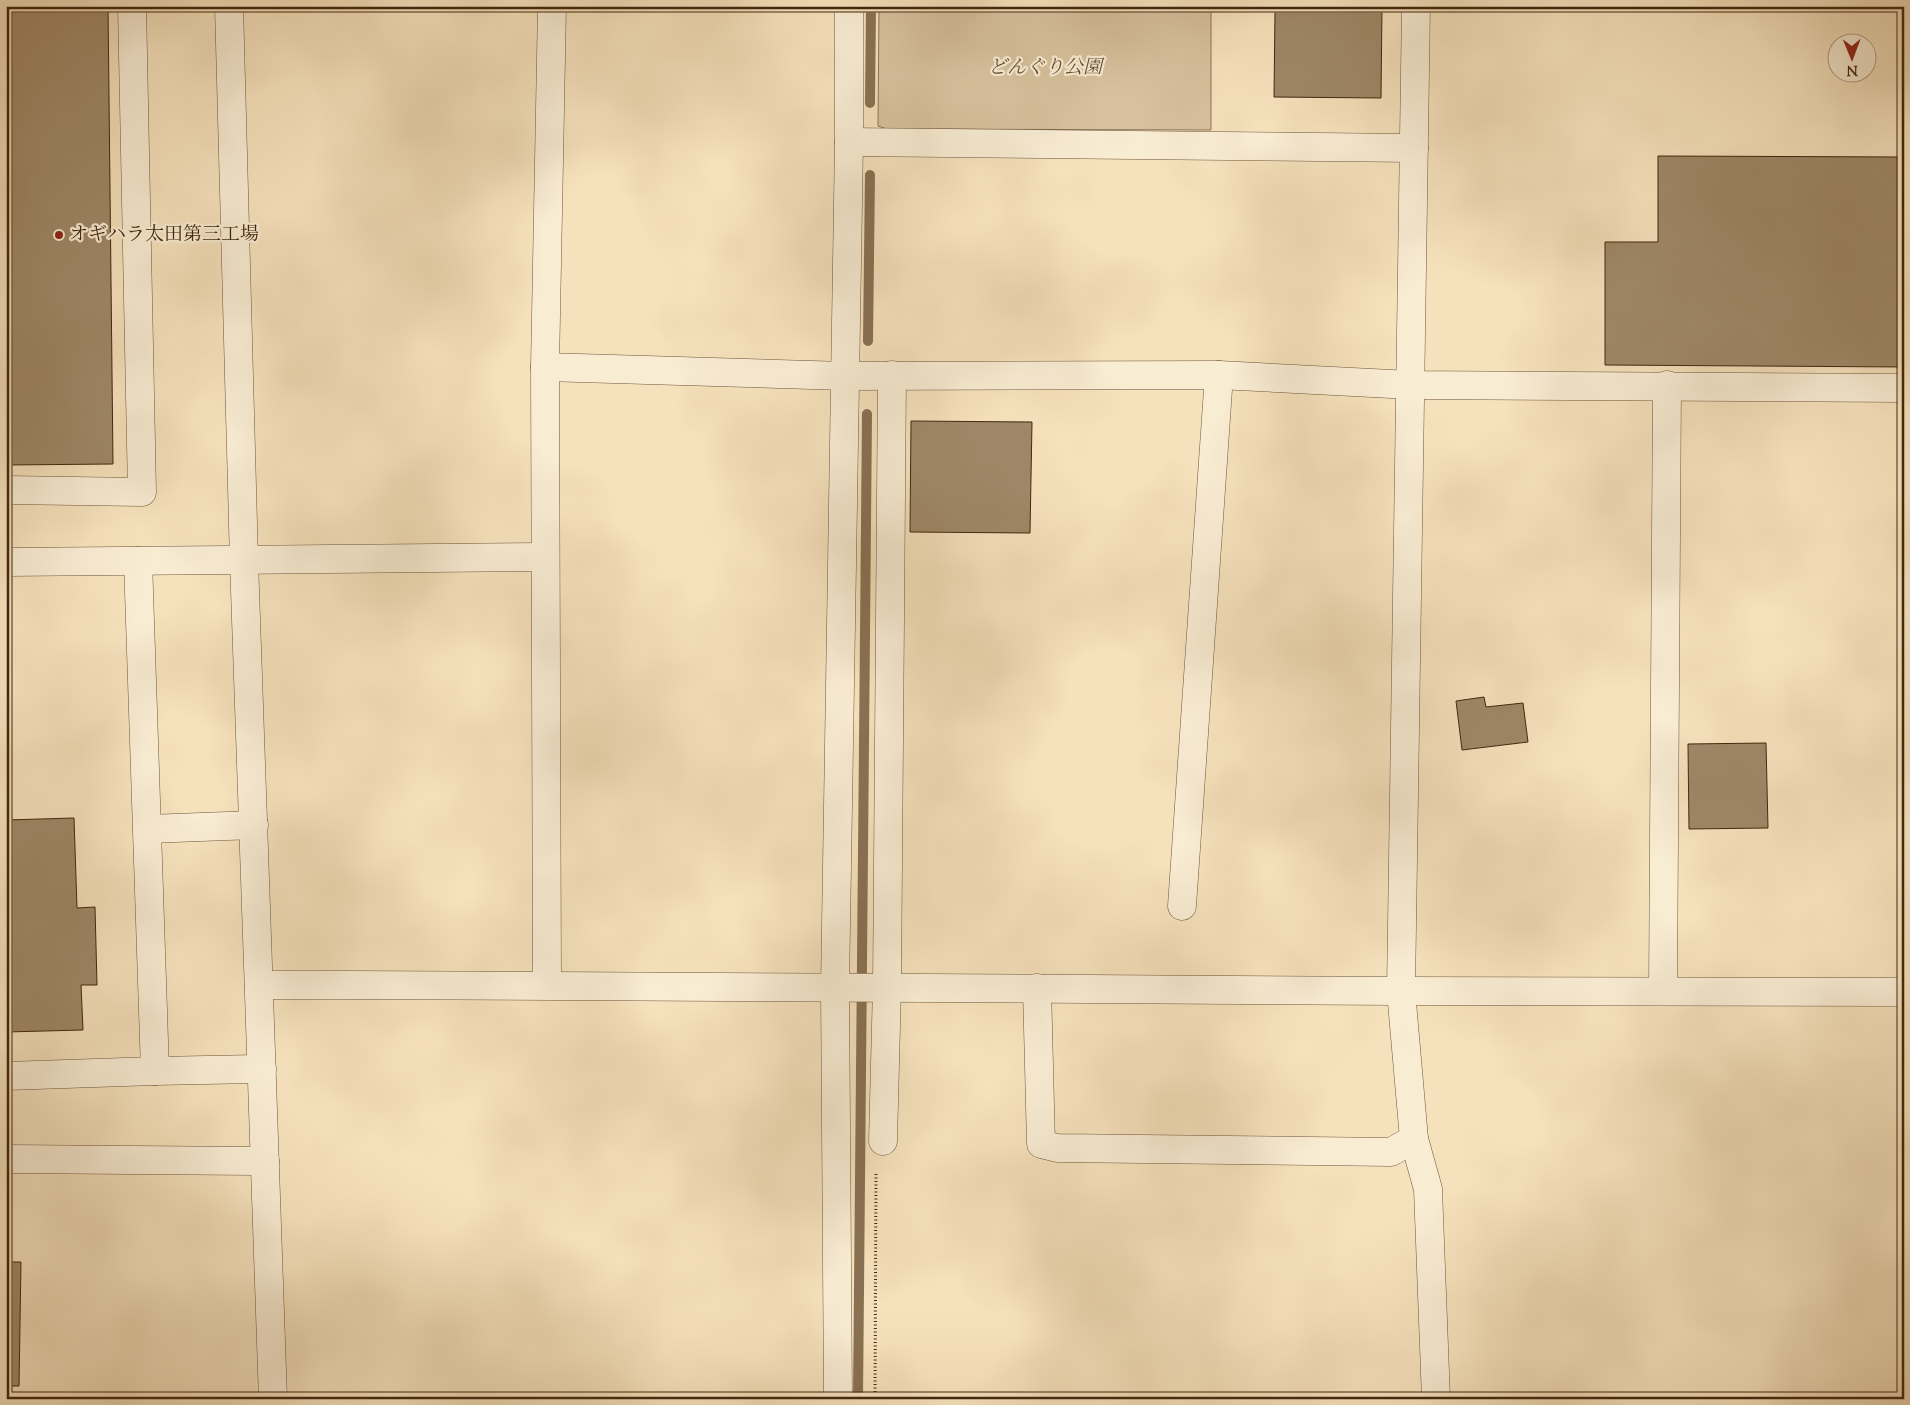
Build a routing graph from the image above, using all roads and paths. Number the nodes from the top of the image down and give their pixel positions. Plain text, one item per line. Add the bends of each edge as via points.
1 (132, 6) edge
2 (229, 6) edge
3 (552, 6) edge
4 (849, 6) edge
5 (1416, 6) edge
6 (849, 142) junction
7 (1414, 148) junction
8 (545, 367) junction
9 (845, 376) junction
10 (892, 376) junction
11 (1220, 376) junction
12 (1412, 385) junction
13 (1667, 386) junction
14 (1904, 388) edge
15 (6, 490) edge
16 (545, 558) junction
17 (138, 561) junction
18 (244, 561) junction
19 (6, 562) edge
20 (254, 825) junction
21 (148, 830) junction
22 (1182, 906) dead end
23 (259, 984) junction
24 (547, 984) junction
25 (835, 986) junction
26 (887, 987) junction
27 (1037, 988) junction
28 (1663, 990) junction
29 (1401, 991) junction
30 (1904, 992) edge
31 (262, 1069) junction
32 (156, 1071) junction
33 (6, 1076) edge
34 (1414, 1139) junction
35 (883, 1141) joint
36 (6, 1159) edge
37 (265, 1161) junction
38 (273, 1399) edge
39 (838, 1399) edge
40 (875, 1399) edge
41 (1436, 1399) edge

1 - 15 street via 142,492
2 - 18 street
3 - 8 street
4 - 6 street
5 - 7 street
6 - 7 street
6 - 9 street
7 - 12 street
8 - 9 street
8 - 16 street
9 - 10 street
9 - 25 street
10 - 11 street
10 - 26 street
11 - 12 street
11 - 22 street
12 - 13 street
12 - 29 street
13 - 14 street
13 - 28 street
16 - 18 street
16 - 24 street
17 - 18 street
17 - 19 street
17 - 21 street
18 - 20 street
20 - 21 street
20 - 23 street
21 - 32 street
23 - 24 street
23 - 31 street
24 - 25 street
25 - 26 street
25 - 39 street
26 - 27 street
26 - 35 street
27 - 29 street
27 - 34 street via 1040,1144 1057,1148 1391,1152
28 - 29 street
28 - 30 street
29 - 34 street
31 - 32 street
31 - 37 street
32 - 33 street
34 - 41 street via 1428,1189
35 - 40 path via 876,1163
36 - 37 street
37 - 38 street

